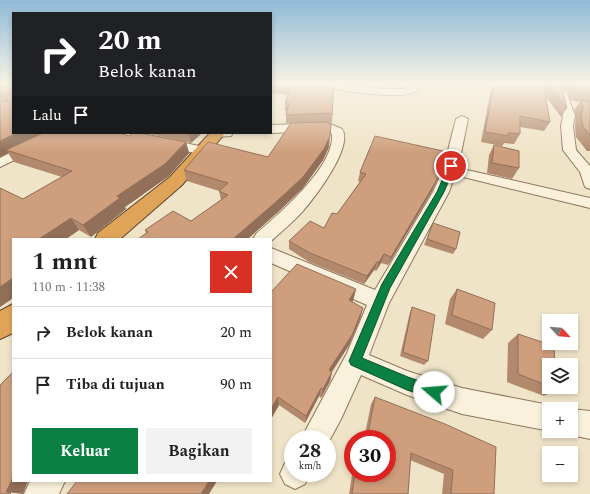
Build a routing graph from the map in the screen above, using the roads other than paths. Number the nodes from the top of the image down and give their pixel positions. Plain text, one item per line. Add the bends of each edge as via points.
1 (568, 106) edge
2 (462, 119) dead end
3 (272, 130) edge
4 (57, 134) edge
5 (123, 134) edge
6 (220, 134) edge
7 (204, 151) junction
8 (0, 163) edge
9 (450, 170) junction
10 (590, 184) edge
11 (590, 203) edge
12 (107, 238) edge
13 (263, 238) edge
14 (272, 255) edge
15 (379, 300) junction
16 (12, 317) edge
17 (0, 327) edge
18 (355, 361) junction
19 (542, 417) edge
20 (578, 423) edge
21 (590, 425) edge
22 (320, 430) edge
23 (49, 482) edge
24 (39, 494) edge

1 - 10 street via 567,126 570,150 587,172
2 - 9 street
3 - 13 street via 328,127 338,132 340,137 333,155 313,187 290,215
4 - 8 street
5 - 7 street
6 - 7 highway
7 - 12 highway via 176,181
9 - 11 street
9 - 15 street
14 - 15 street
15 - 18 street
16 - 17 highway
18 - 19 street via 407,383 462,401
18 - 22 street
20 - 21 street
23 - 24 street

